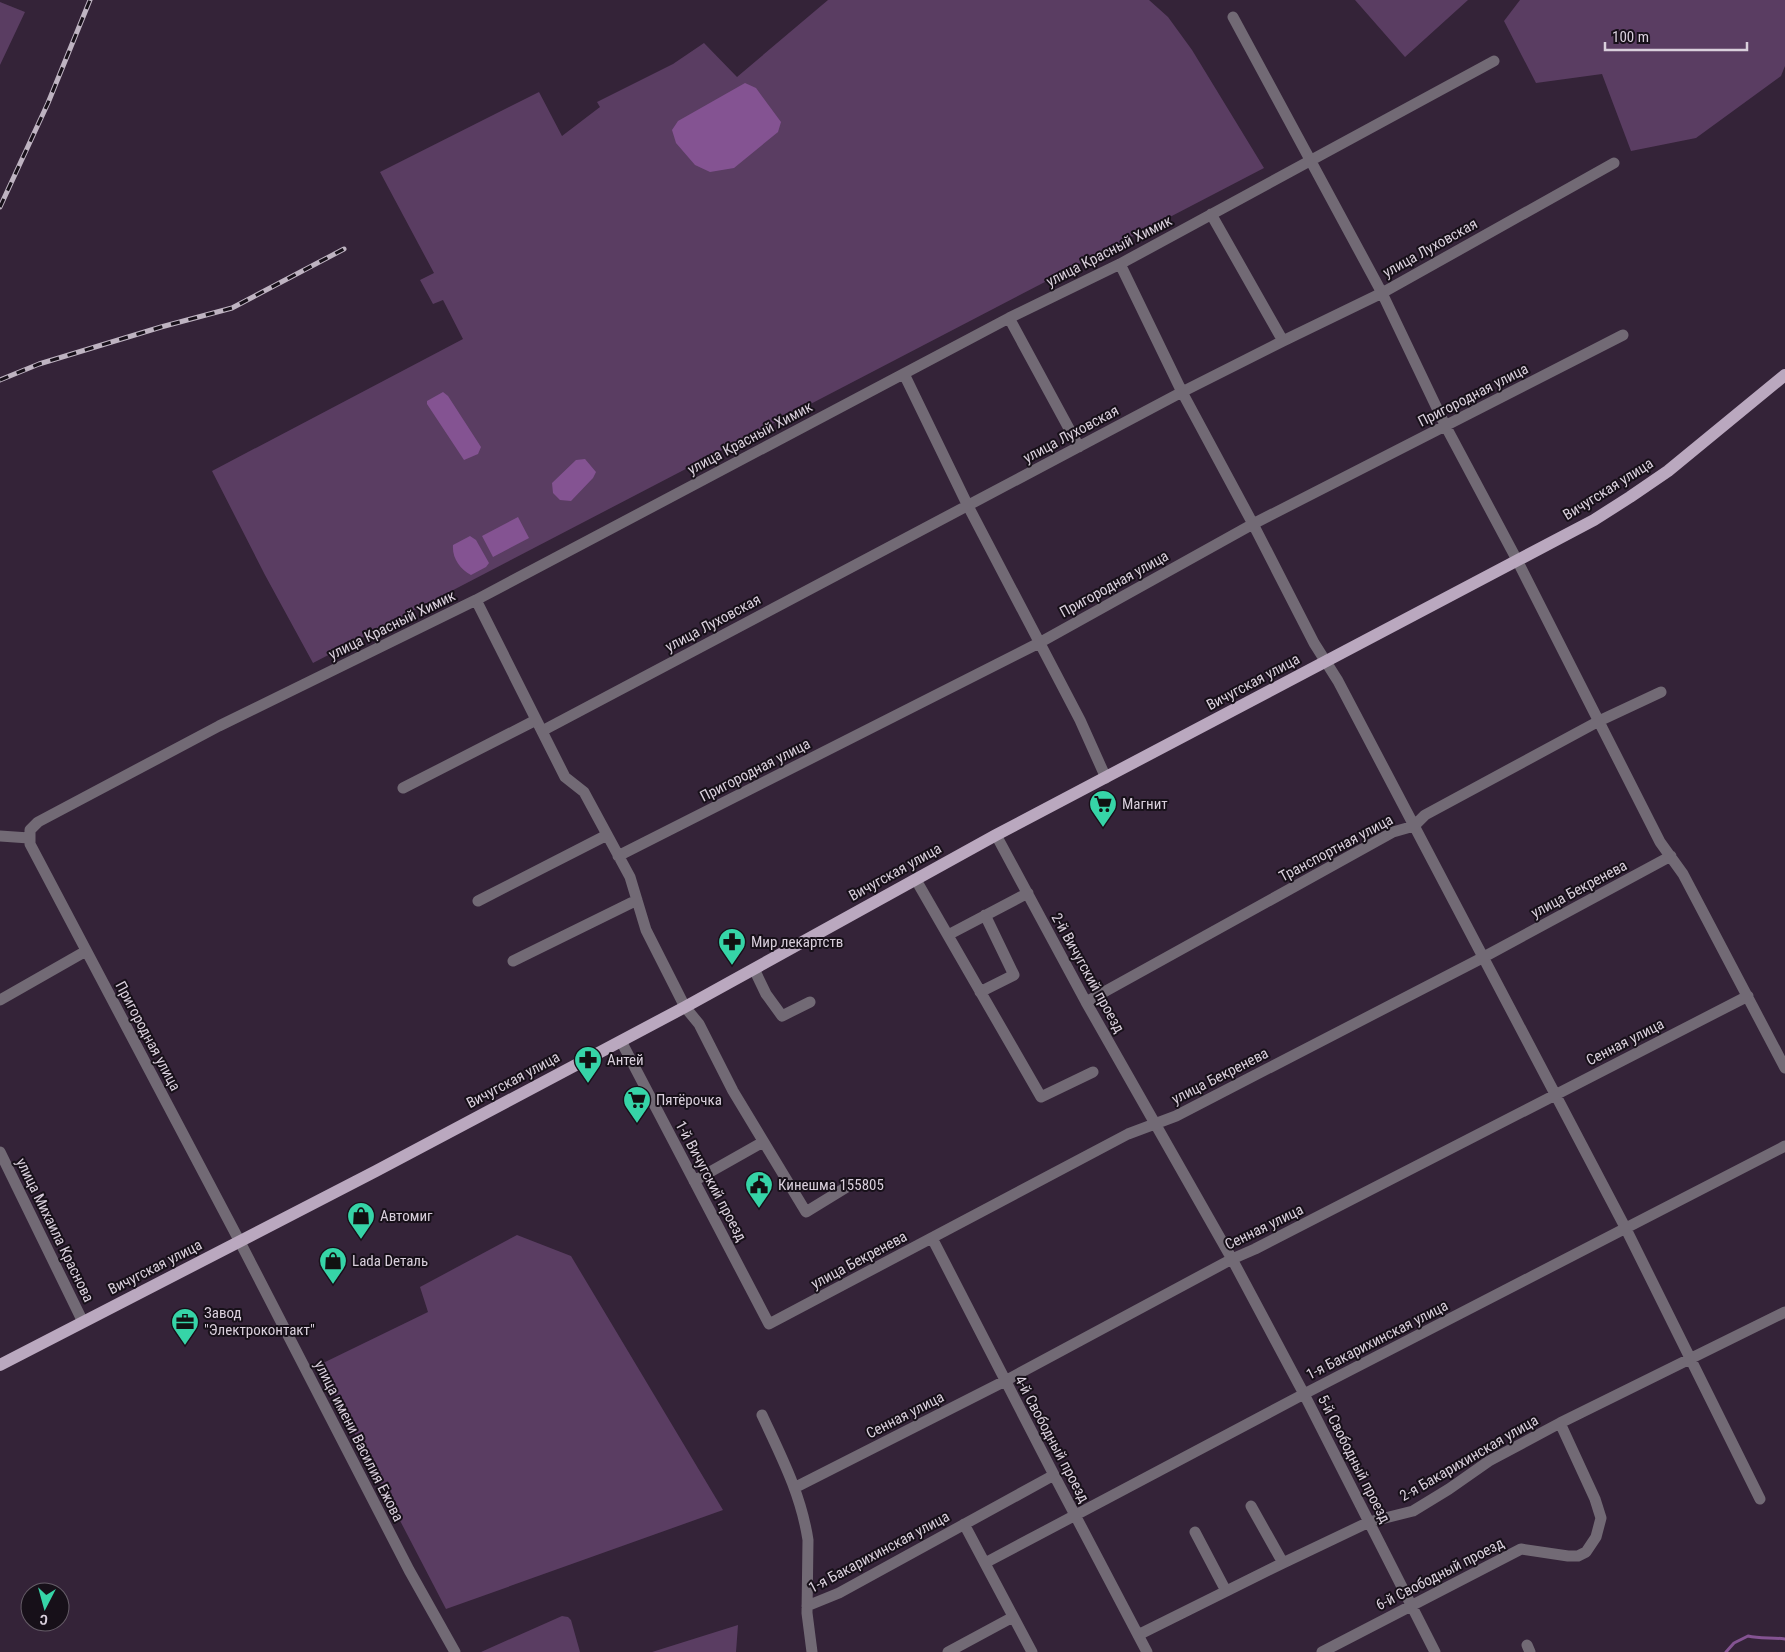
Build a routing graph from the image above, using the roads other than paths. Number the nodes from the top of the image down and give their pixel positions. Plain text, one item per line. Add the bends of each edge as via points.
1 (1233, 17) dead end
2 (1494, 61) dead end
3 (1310, 160) junction
4 (1614, 163) dead end
5 (1212, 214) junction
6 (1120, 264) junction
7 (1382, 293) junction
8 (1009, 318) junction
9 (1623, 335) dead end
10 (1283, 341) junction
11 (904, 374) junction
12 (1785, 374) edge
13 (1182, 392) junction
14 (1445, 425) junction
15 (1079, 447) junction
16 (968, 506) junction
17 (1253, 524) junction
18 (1517, 560) junction
19 (476, 600) junction
20 (1039, 643) junction
21 (1325, 662) junction
22 (1661, 692) dead end
23 (536, 720) junction
24 (1598, 721) junction
25 (542, 731) junction
26 (1106, 778) junction
27 (403, 788) dead end
28 (1414, 826) junction
29 (607, 835) junction
30 (996, 835) junction
31 (0, 836) edge
32 (30, 841) junction
33 (618, 856) junction
34 (1671, 856) junction
35 (916, 880) junction
36 (1028, 893) junction
37 (637, 900) junction
38 (478, 901) dead end
39 (985, 915) junction
40 (948, 935) junction
41 (86, 951) junction
42 (1482, 958) junction
43 (513, 961) dead end
44 (754, 969) junction
45 (980, 992) junction
46 (1748, 996) junction
47 (0, 1000) edge
48 (810, 1002) dead end
49 (1086, 1002) junction
50 (684, 1007) junction
51 (621, 1041) junction
52 (1785, 1068) edge
53 (1093, 1072) dead end
54 (1556, 1094) junction
55 (1155, 1124) junction
56 (763, 1142) junction
57 (1785, 1146) edge
58 (0, 1152) edge
59 (694, 1181) junction
60 (850, 1185) dead end
61 (1626, 1229) junction
62 (932, 1238) junction
63 (240, 1242) junction
64 (1232, 1259) junction
65 (1785, 1312) edge
66 (781, 1319) joint
67 (83, 1322) junction
68 (1689, 1359) junction
69 (0, 1365) edge
70 (1005, 1381) junction
71 (1304, 1394) junction
72 (762, 1415) dead end
73 (1560, 1423) junction
74 (1054, 1475) junction
75 (796, 1487) junction
76 (1760, 1499) dead end
77 (1251, 1506) dead end
78 (1075, 1515) junction
79 (1369, 1522) junction
80 (964, 1524) junction
81 (1195, 1532) dead end
82 (985, 1563) junction
83 (1283, 1563) junction
84 (1226, 1591) junction
85 (807, 1606) junction
86 (1412, 1606) junction
87 (1013, 1617) junction
88 (1138, 1636) junction
89 (456, 1652) edge
90 (812, 1652) edge
91 (948, 1652) edge
92 (1032, 1652) edge
93 (1147, 1652) edge
94 (1322, 1652) edge
95 (1435, 1652) edge

1 - 3 street
2 - 3 street, улица Красный Химик
3 - 5 street, улица Красный Химик
3 - 7 street
4 - 7 street, улица Луховская
5 - 6 street, улица Красный Химик
5 - 10 street
6 - 8 street, улица Красный Химик
6 - 13 street
7 - 10 street, улица Луховская
7 - 14 street
8 - 11 street, улица Красный Химик
8 - 15 street
9 - 14 street, Пригородная улица
10 - 13 street, улица Луховская
11 - 16 street
11 - 19 street, улица Красный Химик
12 - 18 main road, Вичугская улица via 1668,471 1594,520
13 - 15 street, улица Луховская
13 - 17 street
14 - 17 street, Пригородная улица
14 - 18 street
15 - 16 street, улица Луховская
16 - 20 street
16 - 25 street, улица Луховская
17 - 20 street, Пригородная улица
17 - 21 street
18 - 21 main road, Вичугская улица
18 - 24 street
19 - 23 street
19 - 32 street, улица Красный Химик via 220,726 38,822 30,830
20 - 26 street
20 - 33 street, Пригородная улица
21 - 26 main road, Вичугская улица
21 - 28 street
22 - 24 street, Транспортная улица
23 - 25 street
23 - 27 street
24 - 28 street, Транспортная улица via 1425,815
24 - 34 street via 1660,842
25 - 29 street via 565,776 584,792
26 - 30 main road, Вичугская улица
28 - 42 street
28 - 49 street, Транспортная улица via 1393,832
29 - 33 street
29 - 38 street
30 - 35 main road, Вичугская улица
30 - 36 street, 2-й Вичугский проезд
31 - 32 street
32 - 41 street, Пригородная улица
33 - 37 street via 630,877
34 - 42 street, улица Бекренева
34 - 46 street
35 - 40 street
35 - 44 main road, Вичугская улица
36 - 39 street
36 - 49 street, 2-й Вичугский проезд
37 - 43 street
37 - 50 street via 646,930
39 - 40 street
39 - 45 street via 1014,974
40 - 45 street
41 - 47 street
41 - 63 street, Пригородная улица
42 - 54 street
42 - 55 street, улица Бекренева
44 - 48 street via 782,1016
44 - 50 main road, Вичугская улица
45 - 53 street via 1041,1097
46 - 52 street
46 - 54 street, Сенная улица
49 - 55 street, 2-й Вичугский проезд
50 - 51 main road, Вичугская улица
50 - 56 street via 699,1024
51 - 59 street, 1-й Вичугский проезд
51 - 63 main road, Вичугская улица
54 - 61 street
54 - 64 street, Сенная улица
55 - 62 street, улица Бекренева via 1128,1134
55 - 64 street, 5-й Свободный проезд
56 - 59 street
56 - 60 street via 806,1212
57 - 61 street, 1-я Бакарихинская улица
58 - 67 street, улица Михаила Краснова
59 - 66 street, 1-й Вичугский проезд via 769,1324
61 - 68 street
61 - 71 street, 1-я Бакарихинская улица
62 - 66 street, улица Бекренева
62 - 70 street, 4-й Свободный проезд
63 - 67 main road, Вичугская улица
63 - 89 street, улица имени Василия Ежова via 409,1570
64 - 70 street, Сенная улица
64 - 71 street, 5-й Свободный проезд
65 - 68 street, 2-я Бакарихинская улица
67 - 69 main road, Вичугская улица
68 - 73 street, 2-я Бакарихинская улица
68 - 76 street
70 - 74 street, 4-й Свободный проезд
70 - 75 street, Сенная улица
71 - 78 street, 1-я Бакарихинская улица
71 - 79 street, 5-й Свободный проезд
72 - 75 street
73 - 79 street, 2-я Бакарихинская улица via 1489,1461 1413,1511
73 - 86 street, 6-й Свободный проезд via 1601,1518 1591,1546 1578,1556 1521,1549
74 - 78 street, 4-й Свободный проезд
74 - 80 street, 1-я Бакарихинская улица
75 - 85 street via 808,1540
77 - 83 street
78 - 82 street, 1-я Бакарихинская улица
78 - 88 street, 4-й Свободный проезд
79 - 83 street, 2-я Бакарихинская улица
79 - 86 street, 5-й Свободный проезд
80 - 82 street
80 - 85 street, 1-я Бакарихинская улица via 839,1594
81 - 84 street
82 - 87 street
83 - 84 street, 2-я Бакарихинская улица
84 - 88 street, 2-я Бакарихинская улица
85 - 90 street
86 - 94 street, 6-й Свободный проезд
86 - 95 street, 5-й Свободный проезд
87 - 91 street
87 - 92 street
88 - 93 street, 4-й Свободный проезд

